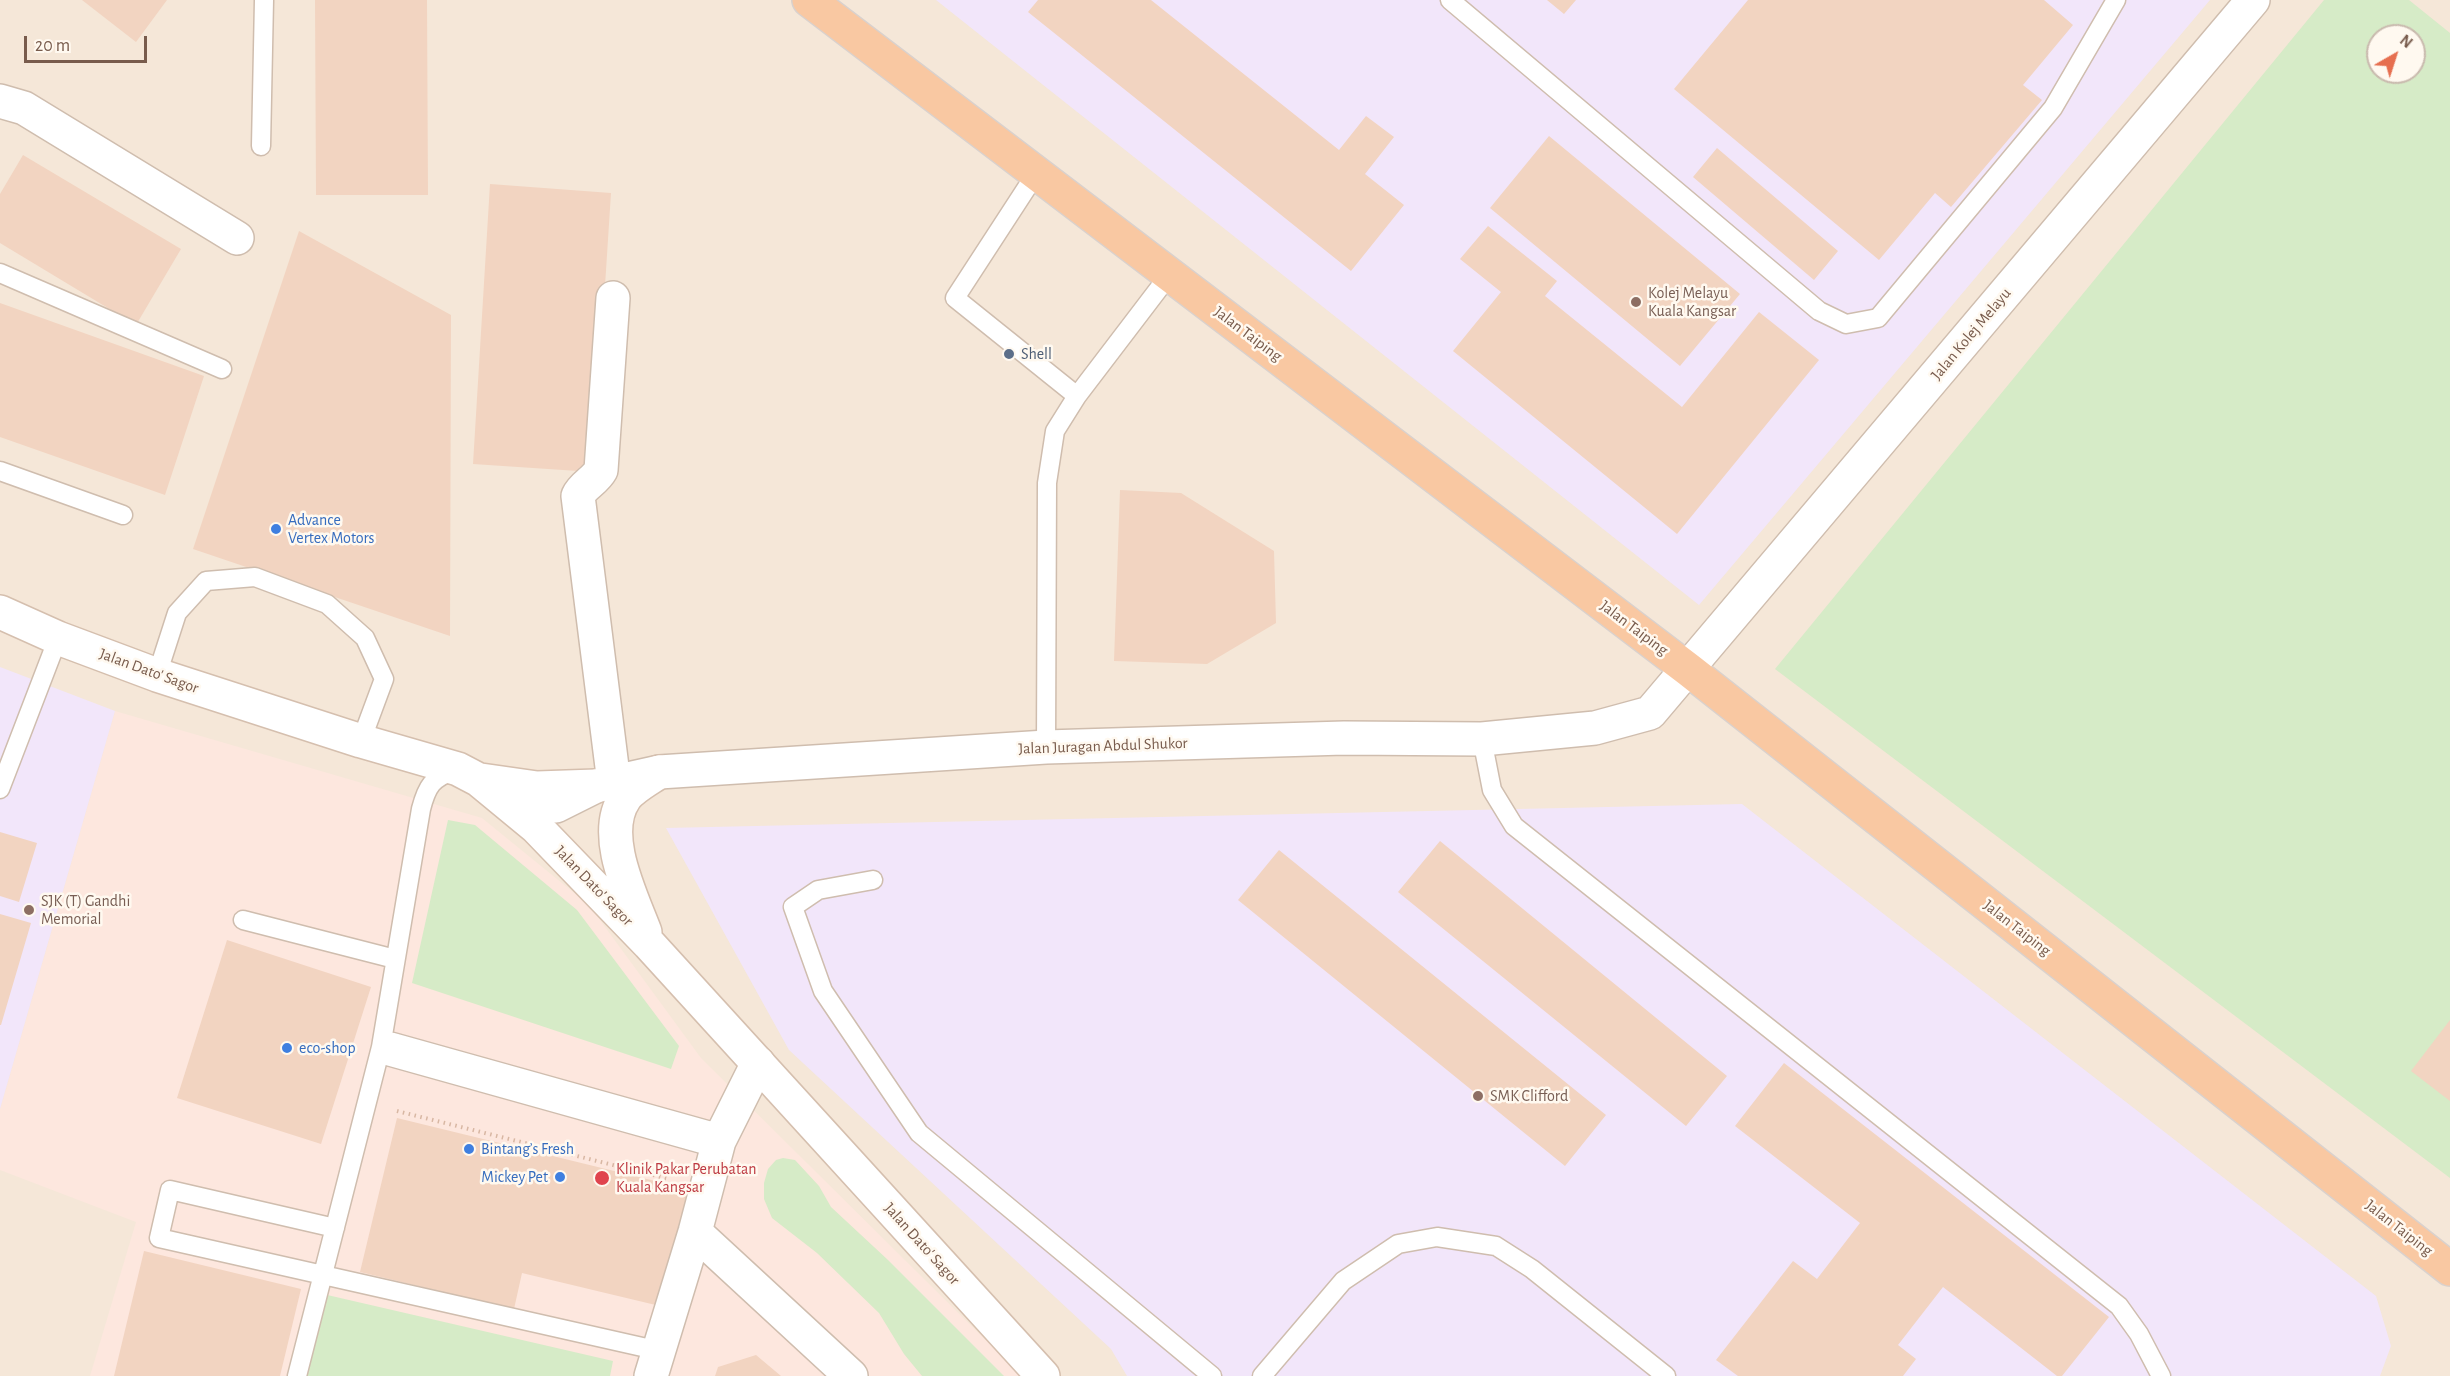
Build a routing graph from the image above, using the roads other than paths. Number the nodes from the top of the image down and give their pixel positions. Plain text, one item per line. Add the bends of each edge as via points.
1 (264, 0) edge
2 (809, 0) edge
3 (1450, 0) edge
4 (2115, 0) edge
5 (2253, 0) edge
6 (0, 101) edge
7 (261, 146) dead end
8 (1037, 172) junction
9 (237, 238) dead end
10 (0, 273) edge
11 (1170, 274) junction
12 (613, 298) dead end
13 (222, 369) dead end
14 (1077, 396) junction
15 (0, 471) edge
16 (123, 515) dead end
17 (0, 612) edge
18 (58, 638) junction
19 (1689, 670) junction
20 (157, 675) junction
21 (1482, 739) junction
22 (361, 741) junction
23 (1046, 747) junction
24 (659, 772) junction
25 (480, 782) junction
26 (605, 784) junction
27 (0, 789) edge
28 (556, 806) junction
29 (567, 858) junction
30 (873, 880) dead end
31 (243, 920) dead end
32 (649, 944) junction
33 (395, 959) junction
34 (390, 1049) dead end
35 (758, 1064) junction
36 (719, 1141) junction
37 (335, 1228) junction
38 (695, 1232) junction
39 (2450, 1269) edge
40 (323, 1276) junction
41 (656, 1364) edge
42 (297, 1376) edge
43 (851, 1376) edge
44 (1043, 1376) edge
45 (1212, 1376) edge
46 (1262, 1376) edge
47 (1666, 1376) edge
48 (2161, 1376) edge

1 - 7 lane
2 - 8 highway, Jalan Taiping
3 - 4 lane via 1819,311 1846,324 1878,318 2053,108
5 - 19 street, Jalan Kolej Melayu
6 - 9 street via 24,108
8 - 11 highway, Jalan Taiping
8 - 14 lane via 955,298
10 - 13 lane
11 - 14 lane
11 - 19 highway, Jalan Taiping
12 - 26 street via 602,470 578,496
14 - 23 lane via 1055,431 1047,483
15 - 16 lane
17 - 18 street, Jalan Dato' Sagor
18 - 20 street, Jalan Dato' Sagor
18 - 27 lane
19 - 21 street, Jalan Juragan Abdul Shukor via 1650,714 1595,728
19 - 39 highway, Jalan Taiping
20 - 22 street, Jalan Dato' Sagor
20 - 22 lane via 177,613 206,580 255,577 327,604 365,638 384,679
21 - 23 street, Jalan Juragan Abdul Shukor via 1344,738
21 - 48 lane via 1492,790 1514,826 2119,1306
22 - 25 street, Jalan Dato' Sagor
23 - 24 street, Jalan Juragan Abdul Shukor
24 - 26 street, Jalan Juragan Abdul Shukor
24 - 32 street via 626,797 614,823 621,866
25 - 26 street via 537,788
25 - 28 street
25 - 29 street, Jalan Dato' Sagor
25 - 33 lane via 438,776 426,791
26 - 28 street, Jalan Juragan Abdul Shukor
28 - 29 street via 555,825
29 - 32 street, Jalan Dato' Sagor
30 - 45 lane via 818,890 793,907 823,991 842,1020 919,1132
31 - 33 lane
32 - 35 street, Jalan Dato' Sagor
33 - 37 lane via 381,1047
34 - 36 street
35 - 36 street
35 - 44 street, Jalan Dato' Sagor
36 - 38 street
37 - 40 lane
37 - 40 lane via 170,1190 159,1238
38 - 41 street
38 - 43 street
40 - 41 lane
40 - 42 lane
46 - 47 lane via 1343,1281 1398,1244 1437,1237 1496,1246 1532,1269

